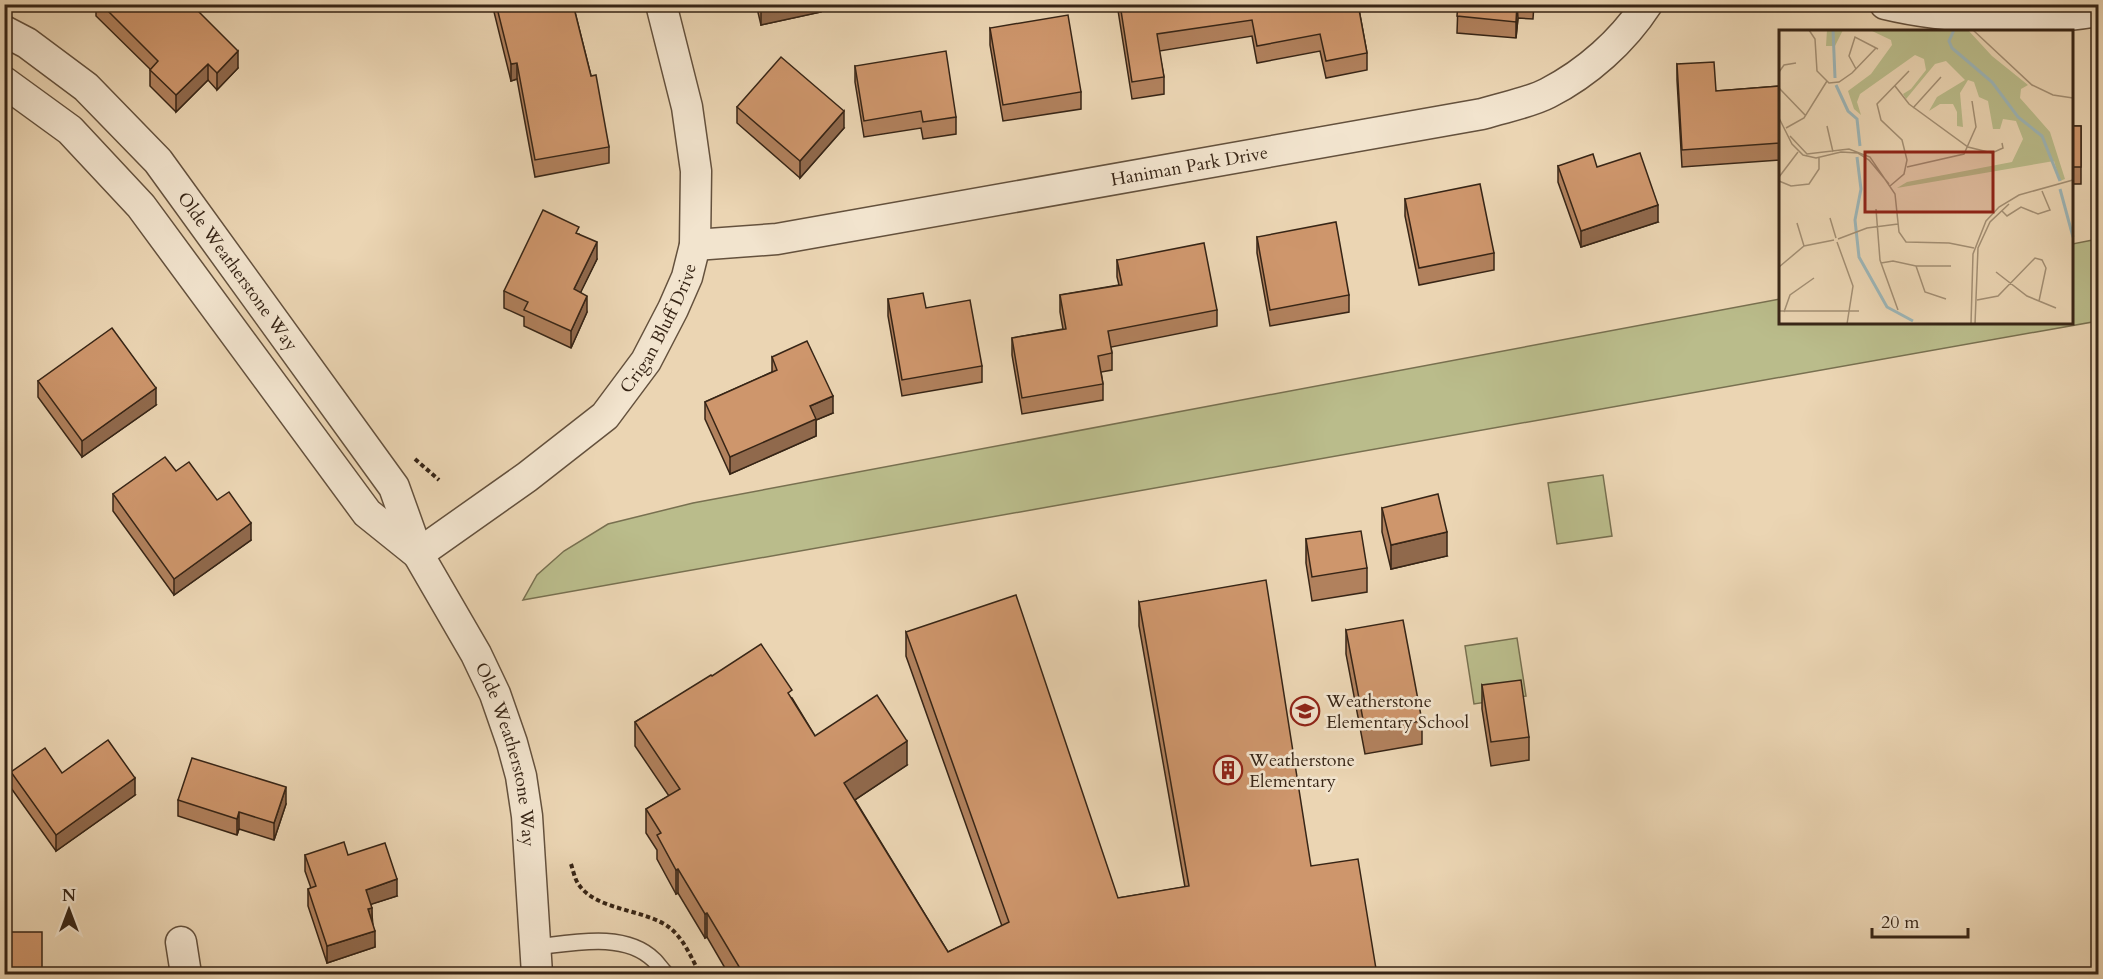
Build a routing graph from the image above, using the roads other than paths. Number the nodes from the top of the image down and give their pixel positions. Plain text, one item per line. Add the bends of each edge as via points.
1 (661, 4) edge
2 (1647, 4) edge
3 (1885, 4) edge
4 (2098, 11) edge
5 (4, 31) edge
6 (4, 82) edge
7 (695, 244) junction
8 (417, 554) junction
9 (181, 942) dead end
10 (537, 961) edge
11 (186, 975) edge
12 (666, 975) edge

1 - 7 street, Crigan Bluff Drive via 692,138 696,171
2 - 7 street, Haniman Park Drive via 1589,67 1547,94 1482,114 777,239
3 - 4 street via 1967,16
5 - 8 street, Olde Weatherstone Way via 86,87 158,161 394,487
6 - 8 street, Olde Weatherstone Way via 70,130 141,206 367,513
7 - 8 street, Crigan Bluff Drive via 687,277 646,361 605,416 527,477
8 - 10 street, Olde Weatherstone Way via 476,654 512,743 527,816
9 - 11 street
10 - 12 lane via 572,943 613,942 635,947 653,958

